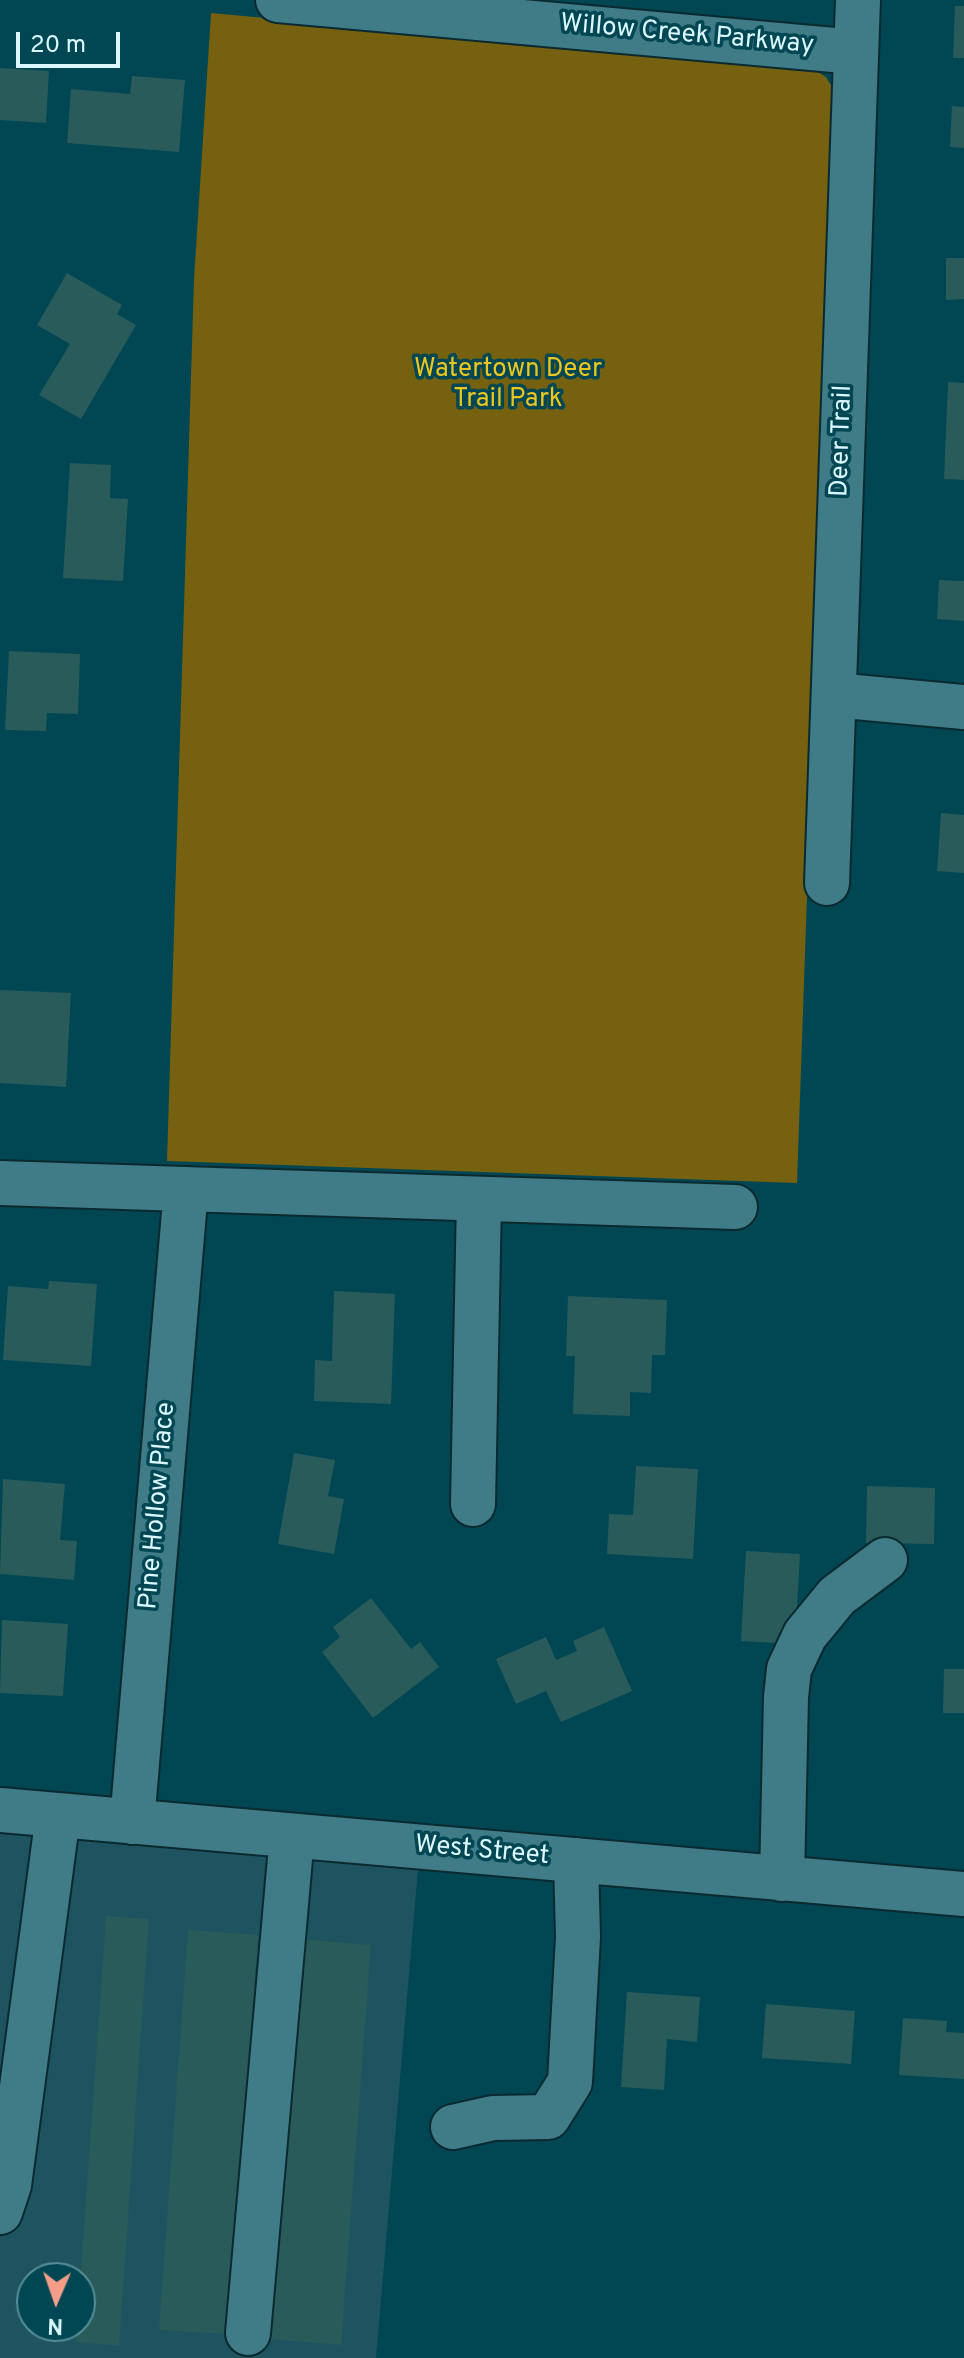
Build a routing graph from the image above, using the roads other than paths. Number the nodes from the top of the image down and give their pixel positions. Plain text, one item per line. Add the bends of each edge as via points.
1 (278, 0) edge
2 (858, 0) edge
3 (856, 52) junction
4 (834, 695) junction
5 (964, 707) edge
6 (827, 883) dead end
7 (0, 1183) edge
8 (186, 1189) junction
9 (479, 1199) junction
10 (735, 1207) dead end
11 (473, 1504) dead end
12 (885, 1560) dead end
13 (0, 1810) edge
14 (58, 1815) junction
15 (132, 1822) junction
16 (292, 1836) junction
17 (576, 1860) junction
18 (782, 1879) junction
19 (964, 1894) edge
20 (17, 1993) edge
21 (453, 2127) dead end
22 (0, 2212) edge
23 (248, 2333) dead end

1 - 3 street, Willow Creek Parkway
2 - 3 street, Deer Trail
3 - 4 street, Deer Trail
4 - 5 street
4 - 6 street, Deer Trail
7 - 8 street
8 - 9 street
8 - 15 street, Pine Hollow Place
9 - 10 street
9 - 11 street
12 - 18 street via 837,1596 805,1635 789,1669
13 - 14 street, West Street
14 - 15 street, West Street
14 - 20 street
15 - 16 street, West Street
16 - 17 street, West Street
16 - 23 street
17 - 18 street, West Street
17 - 21 street via 578,1937 570,2082 548,2117 493,2118
18 - 19 street, West Street
20 - 22 street via 9,2185

